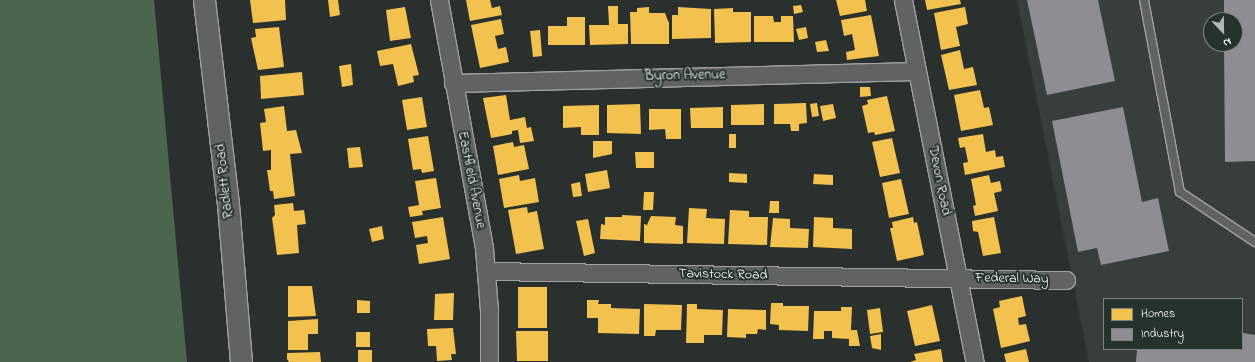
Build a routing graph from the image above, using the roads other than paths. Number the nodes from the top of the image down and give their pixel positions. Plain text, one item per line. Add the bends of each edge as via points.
1 (204, 0) edge
2 (439, 0) edge
3 (903, 0) edge
4 (1144, 0) edge
5 (917, 70) junction
6 (453, 83) junction
7 (1255, 242) edge
8 (487, 272) junction
9 (959, 278) junction
10 (1066, 280) dead end
11 (241, 362) edge
12 (489, 362) edge
13 (976, 362) edge

1 - 11 street, Radlett Road via 228,204
2 - 6 street, Eastfield Avenue
3 - 5 street, Devon Road
4 - 7 lane via 1180,192
5 - 6 street, Byron Avenue via 499,79
5 - 9 street, Devon Road
6 - 8 street, Eastfield Avenue
8 - 9 street, Tavistock Road
8 - 12 street, Eastfield Avenue
9 - 10 street, Federal Way
9 - 13 street, Devon Road

